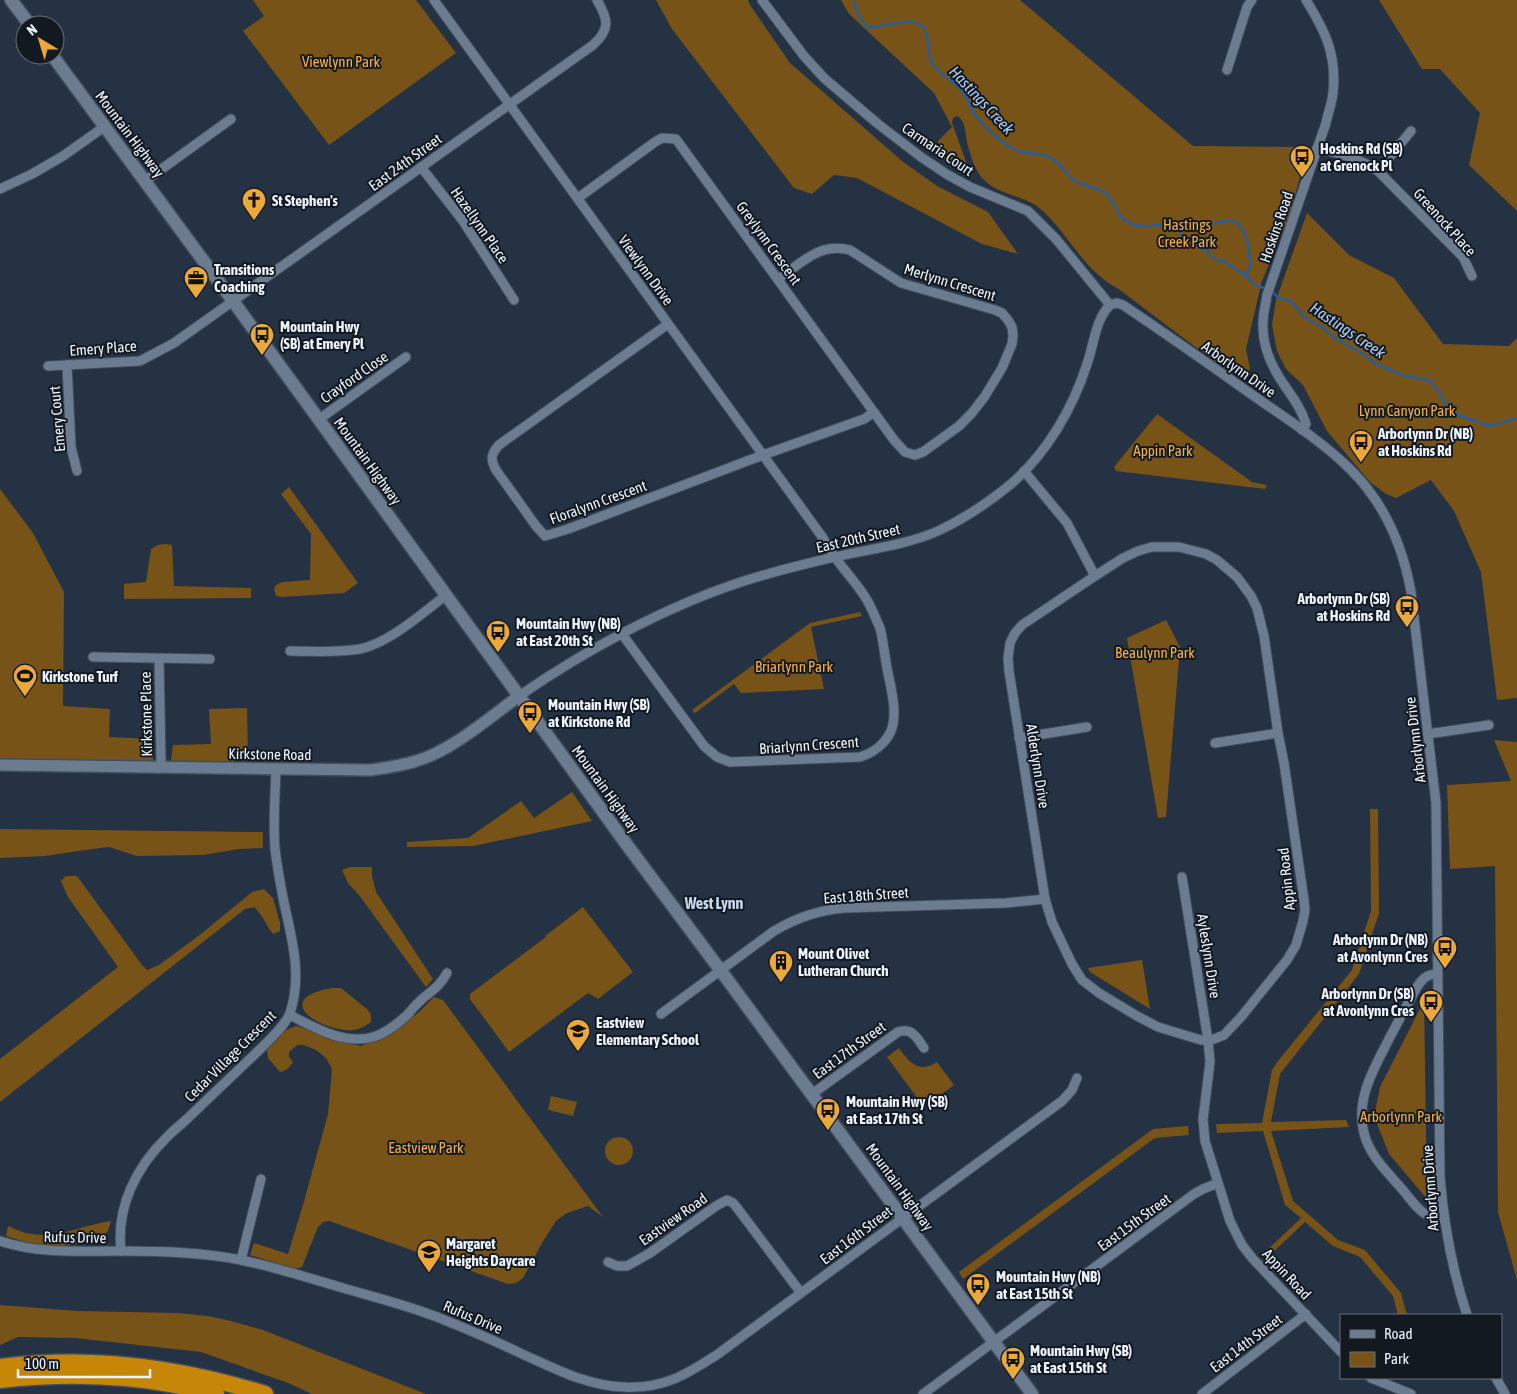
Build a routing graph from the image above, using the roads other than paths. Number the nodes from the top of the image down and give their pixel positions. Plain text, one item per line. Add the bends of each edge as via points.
1 (11, 0) edge
2 (434, 0) edge
3 (597, 0) edge
4 (762, 0) edge
5 (1252, 0) edge
6 (1306, 0) edge
7 (22, 15) edge
8 (59, 65) edge
9 (1227, 70) dead end
10 (509, 104) junction
11 (231, 119) dead end
12 (104, 127) junction
13 (1411, 132) dead end
14 (1317, 148) junction
15 (421, 167) junction
16 (1378, 171) junction
17 (145, 181) junction
18 (0, 189) edge
19 (578, 198) junction
20 (1472, 276) dead end
21 (778, 280) junction
22 (514, 300) dead end
23 (233, 301) junction
24 (1110, 305) junction
25 (668, 324) junction
26 (406, 357) dead end
27 (67, 365) junction
28 (48, 366) dead end
29 (874, 412) junction
30 (318, 420) junction
31 (1302, 430) junction
32 (763, 455) junction
33 (911, 455) joint
34 (77, 471) dead end
35 (1024, 471) junction
36 (834, 557) junction
37 (1095, 576) junction
38 (445, 596) junction
39 (622, 634) junction
40 (290, 651) dead end
41 (93, 657) dead end
42 (159, 659) junction
43 (210, 659) dead end
44 (519, 696) junction
45 (1489, 725) dead end
46 (1087, 727) dead end
47 (1278, 733) junction
48 (1428, 734) junction
49 (1019, 738) junction
50 (1216, 743) dead end
51 (0, 765) edge
52 (160, 768) junction
53 (276, 770) junction
54 (1182, 877) dead end
55 (1045, 899) junction
56 (721, 970) junction
57 (447, 973) dead end
58 (1438, 974) junction
59 (661, 1014) dead end
60 (290, 1015) junction
61 (1208, 1040) junction
62 (924, 1048) dead end
63 (1077, 1078) dead end
64 (812, 1094) junction
65 (261, 1179) dead end
66 (1218, 1184) junction
67 (903, 1218) junction
68 (1443, 1218) junction
69 (0, 1241) edge
70 (121, 1251) junction
71 (240, 1260) junction
72 (608, 1262) dead end
73 (801, 1293) junction
74 (1306, 1314) junction
75 (1467, 1314) edge
76 (993, 1342) junction
77 (1340, 1351) edge
78 (0, 1367) edge
79 (690, 1371) joint
80 (1374, 1379) edge
81 (1497, 1379) edge
82 (0, 1380) edge
83 (216, 1394) edge
84 (264, 1394) edge
85 (923, 1394) edge
86 (1032, 1394) edge
87 (1202, 1394) edge
88 (1411, 1394) edge
89 (1505, 1394) edge

1 - 7 main road
2 - 10 street, Viewlynn Drive
3 - 10 street, East 24th Street via 606,18 602,37
4 - 24 street, Carmaria Court via 824,78 878,124 948,175 1028,211 1056,239
5 - 9 street
6 - 14 street, Hoskins Road via 1327,37 1334,74 1333,95
8 - 12 main road, Mountain Highway
10 - 15 street, East 24th Street
10 - 19 street, Viewlynn Drive
11 - 17 street
12 - 17 main road, Mountain Highway
12 - 18 street via 64,156
13 - 16 street
14 - 16 street, Greenock Place via 1367,163
14 - 31 street, Hoskins Road via 1267,295 1263,320 1267,355 1303,414 1306,424
15 - 22 street, Hazellynn Place via 463,222
15 - 23 street, East 24th Street
16 - 20 street, Greenock Place via 1463,257
17 - 23 main road, Mountain Highway
19 - 21 street, Greylynn Crescent via 655,142 662,138 676,139
19 - 25 street, Viewlynn Drive
21 - 29 street, Greylynn Crescent
21 - 33 street, Merlynn Crescent via 821,250 841,248 850,250 901,283 995,310 1008,320 1014,335 1012,344 985,396 959,426 922,452
23 - 27 street, Emery Place via 174,344 140,361
23 - 30 main road, Mountain Highway
24 - 31 street, Arborlynn Drive via 1123,305
24 - 35 street, East 20th Street via 1102,315 1072,402 1052,436
25 - 32 street, Viewlynn Drive
25 - 32 street, Floralynn Crescent via 494,451 492,463 530,518 545,536
26 - 30 street, Crayford Close
27 - 28 street, Emery Place
27 - 34 street, Emery Court via 71,447
29 - 32 street, Floralynn Crescent via 864,419
29 - 33 street, Greylynn Crescent via 900,447
30 - 38 main road, Mountain Highway
31 - 48 street, Arborlynn Drive via 1359,479 1381,509 1399,546 1411,592
32 - 36 street, Viewlynn Drive
35 - 36 street, East 20th Street via 991,500 938,530 912,540
35 - 37 street via 1067,523
36 - 39 street, East 20th Street via 740,582
36 - 39 street, Briarlynn Crescent via 868,600 880,630 893,706 894,718 886,739 860,758 730,762 717,757 704,746
37 - 47 street, Appin Road via 1138,551 1167,546 1206,554 1228,568 1244,585 1257,608
37 - 49 street, Alderlynn Drive via 1022,625 1010,643 1009,671
38 - 40 street via 392,635 370,646 348,650
38 - 44 main road, Mountain Highway
39 - 44 street, East 20th Street
41 - 42 street, Kirkstone Place
42 - 43 street, Kirkstone Place
42 - 52 street, Kirkstone Place
44 - 53 street, Kirkstone Road via 461,738 417,761 370,770
44 - 56 main road, Mountain Highway
45 - 48 street
46 - 49 street
47 - 50 street
47 - 61 street, Appin Road via 1304,900 1303,921 1296,945 1287,960 1224,1035
48 - 58 street, Arborlynn Drive via 1436,803
49 - 55 street, Alderlynn Drive
51 - 52 street, Kirkstone Road
52 - 53 street, Kirkstone Road
53 - 60 street, Cedar Village Crescent via 275,849 297,981
54 - 61 street, Ayleslynn Drive
55 - 56 street, East 18th Street via 827,910 788,922
55 - 61 street, Alderlynn Drive via 1052,922 1082,980 1158,1027
56 - 59 street, East 18th Street
56 - 64 main road, Mountain Highway
57 - 60 street via 435,990 418,1002 407,1016 374,1037 345,1039
58 - 68 street, Arborlynn Drive
58 - 68 street via 1426,976 1418,987 1370,1076 1362,1105 1362,1123 1372,1152 1418,1208 1430,1217
60 - 70 street, Cedar Village Crescent via 263,1046 150,1156 127,1194 120,1224
61 - 66 street, Appin Road via 1210,1062 1203,1130
62 - 64 street, East 17th Street via 913,1033 908,1030 898,1032
63 - 67 street, East 16th Street via 1062,1101
64 - 67 main road, Mountain Highway
65 - 71 street
66 - 74 street, Appin Road via 1242,1245
66 - 76 street, East 15th Street via 1194,1194
67 - 73 street, East 16th Street
67 - 76 main road, Mountain Highway
68 - 75 street, Arborlynn Drive
69 - 70 street, Rufus Drive via 43,1251
70 - 71 street, Rufus Drive
71 - 79 street, Rufus Drive via 436,1317 600,1385 651,1387
72 - 73 street, Eastview Road via 627,1266 727,1200 738,1209
73 - 79 street, East 16th Street
74 - 77 street, Appin Road
74 - 87 street, East 14th Street
76 - 85 street, East 15th Street
76 - 86 main road, Mountain Highway
78 - 84 highway via 49,1362 138,1365 200,1376
80 - 88 street
81 - 89 street
82 - 83 highway via 110,1376

